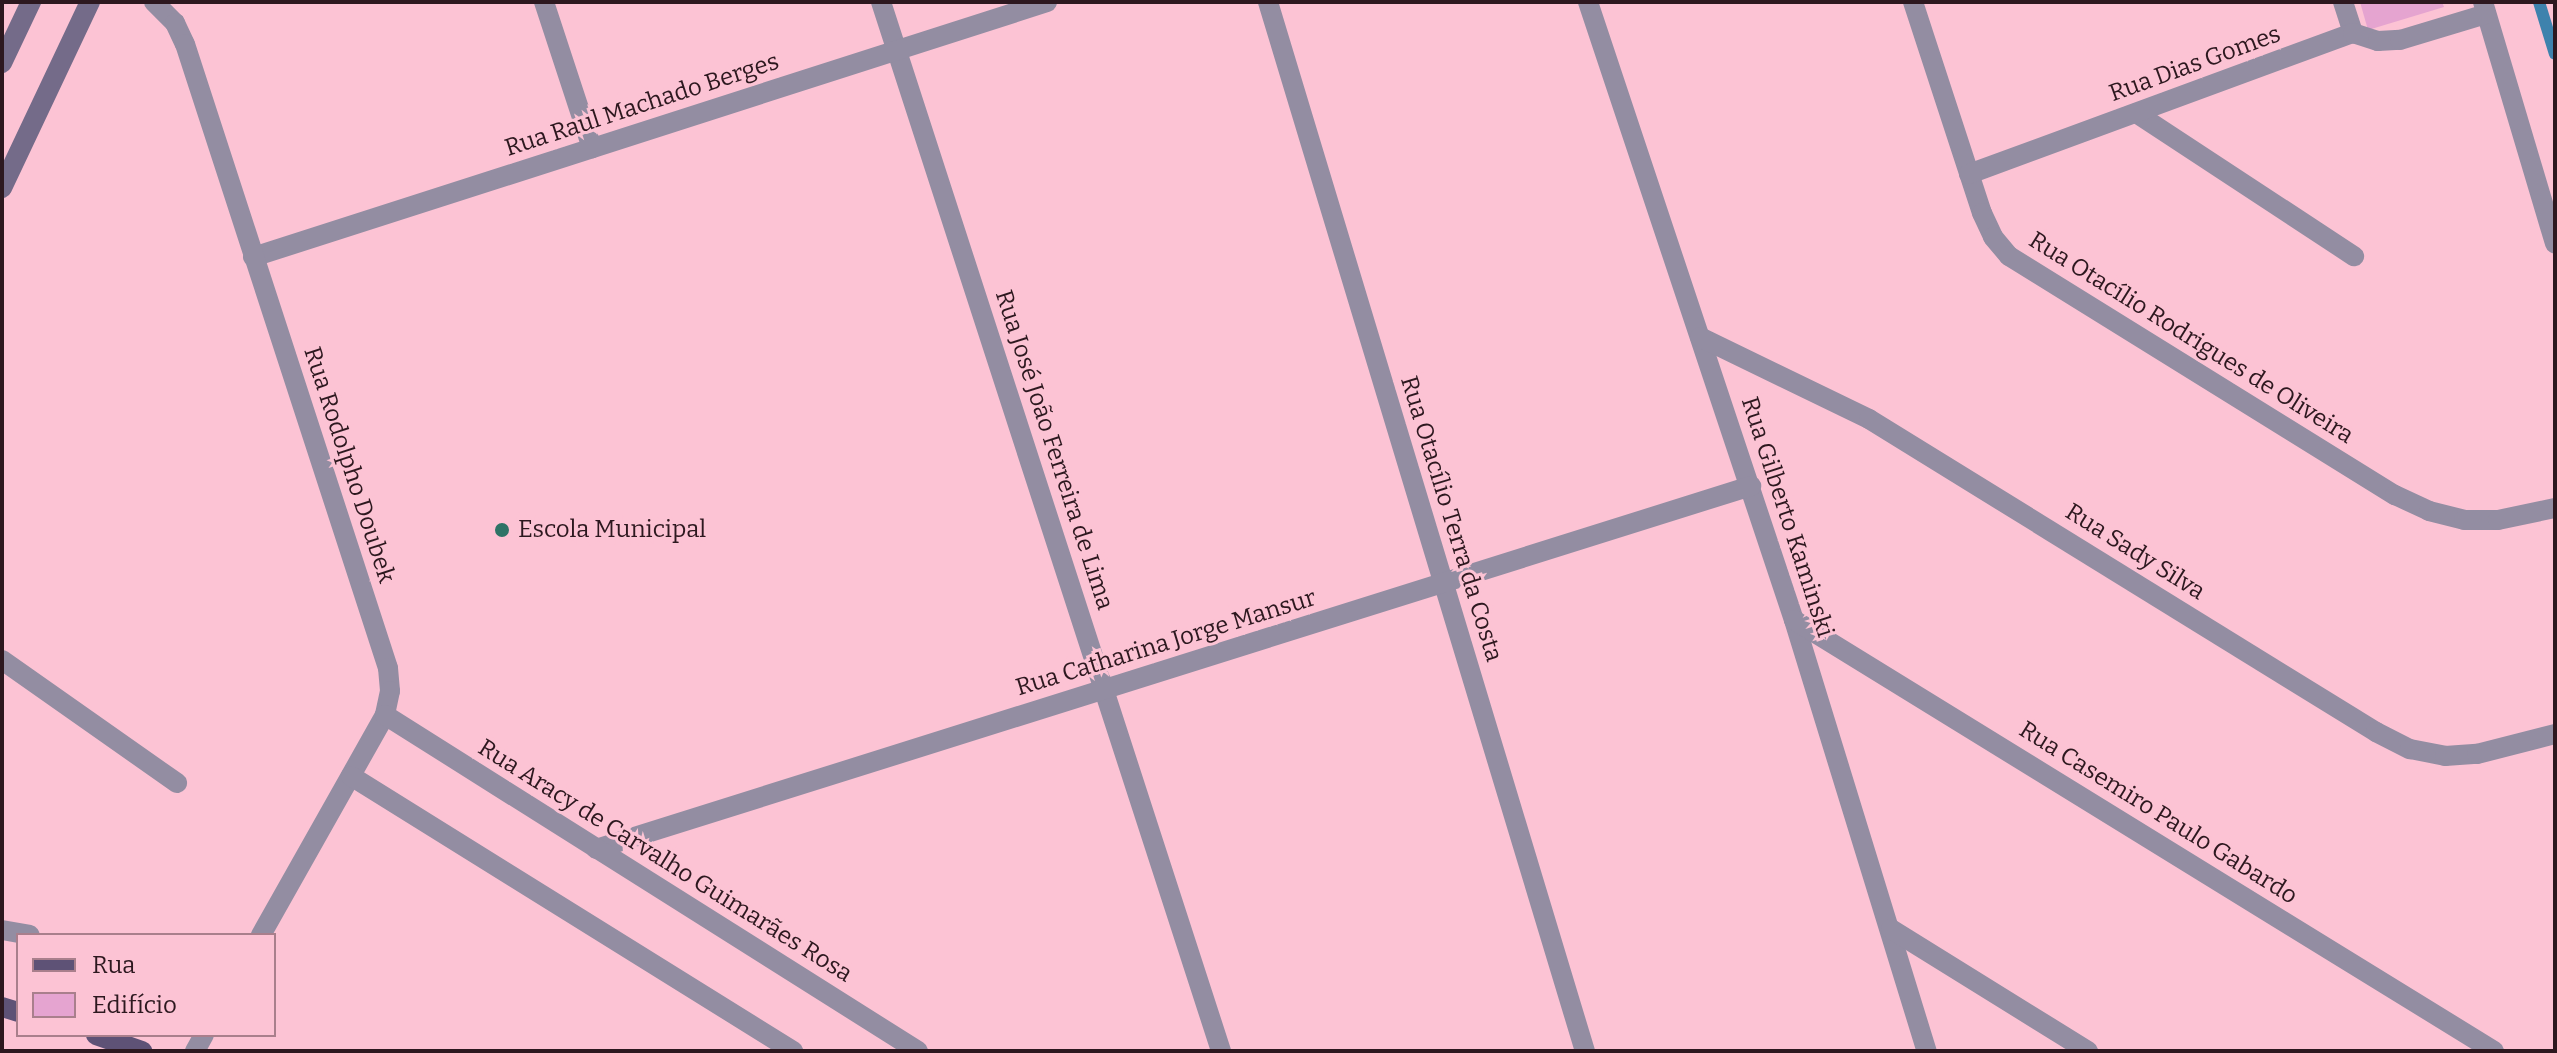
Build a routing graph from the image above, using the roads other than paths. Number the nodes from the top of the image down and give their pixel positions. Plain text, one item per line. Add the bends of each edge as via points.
1 (31, 2) edge
2 (90, 2) edge
3 (154, 2) edge
4 (544, 2) edge
5 (881, 2) edge
6 (1047, 2) edge
7 (1268, 2) edge
8 (1588, 2) edge
9 (1913, 2) edge
10 (2343, 2) edge
11 (2485, 8) edge
12 (2353, 33) junction
13 (896, 50) junction
14 (2, 63) edge
15 (2136, 113) junction
16 (592, 148) junction
17 (1969, 174) junction
18 (2, 188) edge
19 (2555, 244) edge
20 (2354, 256) dead end
21 (253, 257) junction
22 (1700, 337) junction
23 (1751, 486) junction
24 (2555, 508) edge
25 (1443, 583) junction
26 (1794, 620) junction
27 (2, 660) edge
28 (1104, 689) junction
29 (385, 715) junction
30 (2555, 734) edge
31 (351, 776) junction
32 (177, 783) dead end
33 (596, 849) junction
34 (1891, 929) junction
35 (262, 933) edge
36 (102, 1037) edge
37 (142, 1051) edge
38 (793, 1051) edge
39 (918, 1051) edge
40 (1221, 1051) edge
41 (1585, 1051) edge
42 (1927, 1051) edge
43 (2088, 1051) edge
44 (2494, 1051) edge

1 - 14 main road
2 - 18 main road
3 - 21 street, Rua Rodolpho Doubek via 175,23 185,44
4 - 16 street
5 - 13 street, Rua José João Ferreira de Lima
6 - 13 street, Rua Raul Machado Berges
7 - 25 street, Rua Otacílio Terra da Costa
8 - 22 street, Rua Gilberto Kaminski
9 - 17 street, Rua Otacílio Rodrigues de Oliveira
10 - 12 street
11 - 12 street via 2400,40 2378,41
11 - 19 street
12 - 15 street, Rua Dias Gomes
13 - 16 street, Rua Raul Machado Berges
13 - 28 street, Rua José João Ferreira de Lima
15 - 17 street, Rua Dias Gomes
15 - 20 street
16 - 21 street, Rua Raul Machado Berges
17 - 24 street, Rua Otacílio Rodrigues de Oliveira via 1993,237 2026,269 2395,495 2464,520 2498,520
21 - 29 street, Rua Rodolpho Doubek via 388,668
22 - 23 street, Rua Gilberto Kaminski
22 - 30 street, Rua Sady Silva via 1869,419 2410,749 2445,756 2477,754
23 - 25 street, Rua Catharina Jorge Mansur
23 - 26 street, Rua Gilberto Kaminski
25 - 28 street, Rua Catharina Jorge Mansur
25 - 41 street, Rua Otacílio Terra da Costa
26 - 34 street, Rua Gilberto Kaminski
26 - 44 street, Rua Casemiro Paulo Gabardo
27 - 32 street
28 - 33 street, Rua Catharina Jorge Mansur
28 - 40 street, Rua José João Ferreira de Lima
29 - 31 street, Rua Rodolpho Doubek
29 - 33 street, Rua Aracy de Carvalho Guimarães Rosa
31 - 35 street, Rua Rodolpho Doubek
31 - 38 street
33 - 39 street, Rua Aracy de Carvalho Guimarães Rosa
34 - 42 street, Rua Gilberto Kaminski
34 - 43 street
36 - 37 main road

